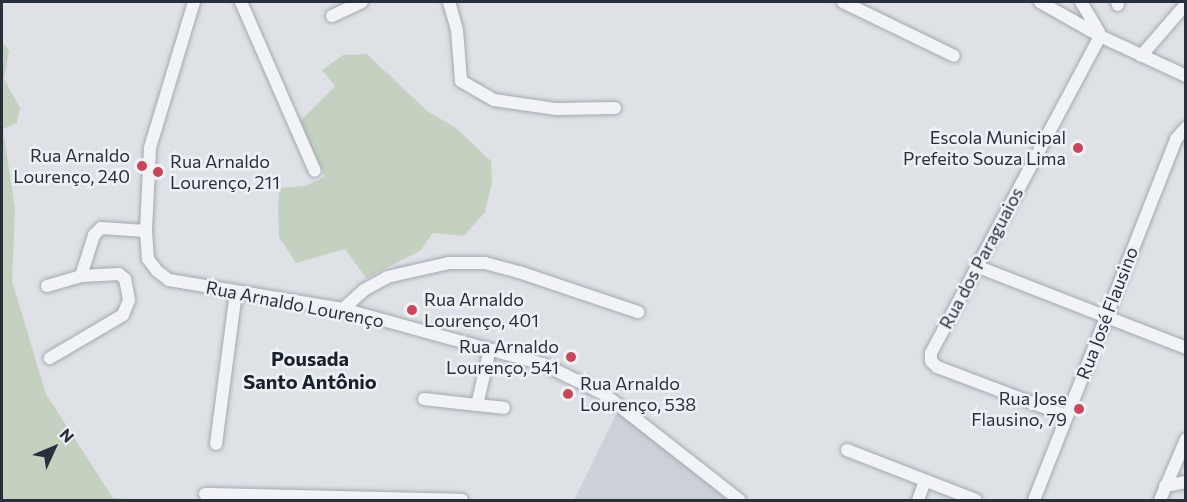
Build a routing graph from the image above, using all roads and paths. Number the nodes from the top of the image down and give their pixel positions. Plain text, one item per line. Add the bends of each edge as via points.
1 (194, 2) edge
2 (241, 2) edge
3 (362, 2) edge
4 (449, 2) edge
5 (843, 2) edge
6 (1040, 2) edge
7 (1081, 2) edge
8 (1185, 4) edge
9 (332, 16) dead end
10 (1100, 36) junction
11 (954, 56) dead end
12 (1141, 56) junction
13 (1185, 60) edge
14 (1181, 73) edge
15 (615, 108) dead end
16 (1185, 128) edge
17 (315, 171) dead end
18 (146, 231) junction
19 (976, 266) junction
20 (81, 276) junction
21 (48, 286) dead end
22 (236, 293) junction
23 (344, 309) junction
24 (638, 312) dead end
25 (1104, 318) junction
26 (1185, 348) edge
27 (490, 349) junction
28 (50, 358) dead end
29 (424, 399) dead end
30 (477, 405) junction
31 (504, 408) dead end
32 (1067, 416) junction
33 (1185, 439) edge
34 (216, 444) dead end
35 (847, 450) dead end
36 (925, 481) junction
37 (1185, 482) edge
38 (1165, 486) junction
39 (205, 494) dead end
40 (362, 500) edge
41 (462, 501) edge
42 (739, 501) edge
43 (918, 501) edge
44 (976, 501) edge
45 (1034, 501) edge
46 (1160, 501) edge

1 - 18 street, Rua Arnaldo Lourenço via 150,148
2 - 17 street
3 - 9 street
4 - 15 street via 457,30 461,81 494,100 556,109
5 - 11 street
6 - 10 street
7 - 10 street
8 - 12 street
10 - 12 street
10 - 19 street, Rua dos Paraguaios
12 - 14 street
13 - 14 street
16 - 25 street, Rua José Flausino via 1176,139
18 - 20 street via 101,228 94,235
18 - 22 street, Rua Arnaldo Lourenço via 148,259 169,280
19 - 25 street
19 - 32 street, Rua dos Paraguaios via 931,353 931,361
20 - 21 street
20 - 28 street via 119,274 128,290 126,310
22 - 23 street, Rua Arnaldo Lourenço
22 - 34 street
23 - 24 street via 364,290 387,277 449,263 484,263
23 - 27 street, Rua Arnaldo Lourenço
25 - 26 street
25 - 32 street, Rua José Flausino
27 - 30 street
27 - 42 street, Rua Arnaldo Lourenço via 543,364 604,394
29 - 30 street
30 - 31 street
32 - 45 street, Rua José Flausino
33 - 38 street
35 - 36 street
36 - 43 street
36 - 44 street
37 - 38 street
38 - 46 street
39 - 40 street
40 - 41 street

